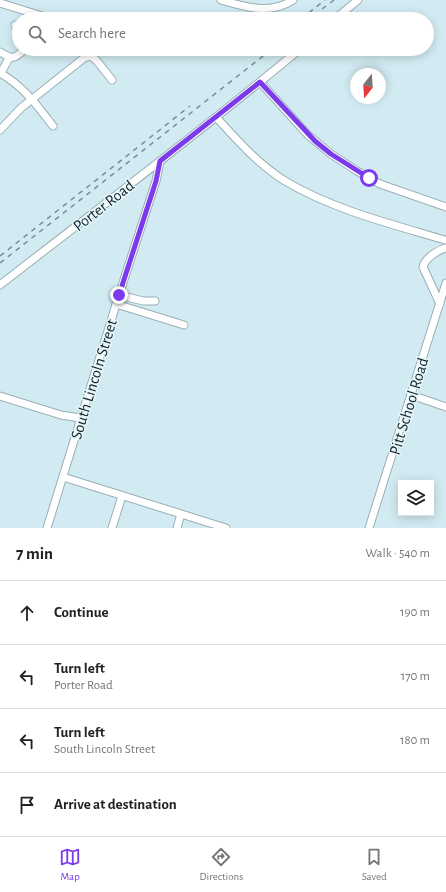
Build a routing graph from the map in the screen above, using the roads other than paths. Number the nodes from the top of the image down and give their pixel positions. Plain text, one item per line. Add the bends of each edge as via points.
1 (221, 0) edge
2 (292, 0) edge
3 (358, 0) edge
4 (0, 3) edge
5 (29, 12) edge
6 (343, 12) edge
7 (0, 52) edge
8 (16, 56) edge
9 (292, 56) edge
10 (9, 58) junction
11 (0, 73) edge
12 (112, 80) dead end
13 (260, 82) junction
14 (32, 99) junction
15 (216, 117) junction
16 (53, 126) dead end
17 (0, 130) edge
18 (160, 161) junction
19 (446, 207) edge
20 (445, 240) dead end
21 (446, 248) edge
22 (446, 283) edge
23 (0, 285) edge
24 (119, 295) junction
25 (156, 301) dead end
26 (116, 304) junction
27 (440, 304) junction
28 (184, 325) dead end
29 (411, 395) junction
30 (0, 396) edge
31 (446, 407) edge
32 (80, 418) junction
33 (63, 477) junction
34 (122, 496) junction
35 (181, 514) junction
36 (47, 528) edge
37 (112, 528) edge
38 (177, 528) edge
39 (226, 528) edge
40 (370, 528) edge

1 - 2 street via 262,9 285,5
3 - 6 street
4 - 5 street
7 - 10 street
8 - 10 street
9 - 13 street, Porter Road
10 - 11 street
11 - 14 street via 22,88
12 - 14 street via 91,56 84,58
13 - 15 street, Porter Road
13 - 19 street via 308,135 336,158 380,184
14 - 16 street
14 - 17 street
15 - 18 street, Porter Road
15 - 20 street via 265,166 284,180 337,206
18 - 23 street, Porter Road
18 - 24 street, South Lincoln Street via 156,181
21 - 27 street via 424,263 423,267
22 - 27 street, Pitt School Road
24 - 25 street via 143,301
24 - 26 street, South Lincoln Street
26 - 28 street
26 - 32 street, South Lincoln Street
27 - 29 street, Pitt School Road
29 - 31 street
29 - 40 street, Pitt School Road
30 - 32 street via 61,415
32 - 33 street, South Lincoln Street
33 - 34 street
33 - 36 street, South Lincoln Street
34 - 35 street
34 - 37 street
35 - 38 street
35 - 39 street

